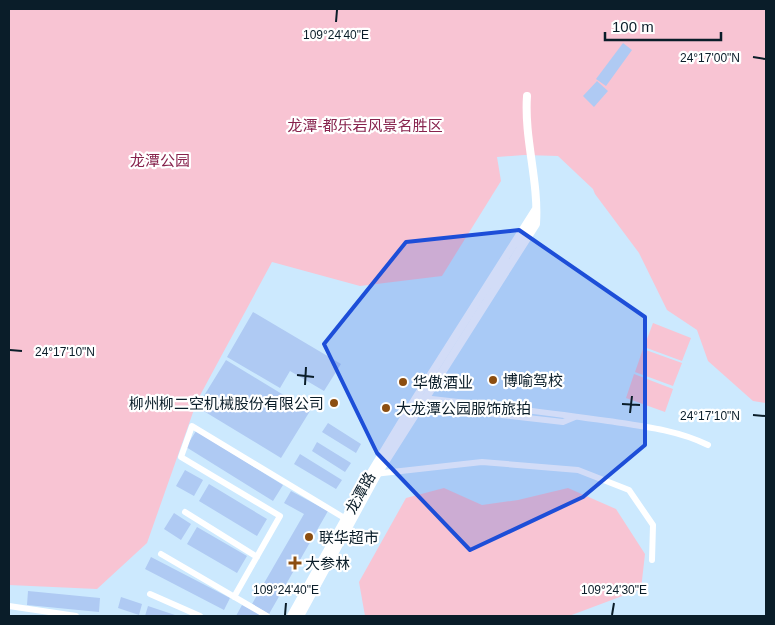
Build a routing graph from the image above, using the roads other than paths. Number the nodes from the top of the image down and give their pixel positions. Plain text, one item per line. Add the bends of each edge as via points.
1 (527, 96) dead end
2 (435, 376) junction
3 (426, 398) junction
4 (416, 403) junction
5 (577, 416) junction
6 (708, 445) dead end
7 (374, 474) junction
8 (184, 512) dead end
9 (346, 519) junction
10 (161, 554) dead end
11 (257, 556) junction
12 (652, 560) dead end
13 (150, 594) dead end
14 (234, 597) junction
15 (9, 606) edge
16 (17, 607) junction
17 (16, 616) edge
18 (76, 616) edge
19 (200, 616) edge
20 (267, 616) edge
21 (292, 616) edge
22 (300, 616) edge

1 - 2 street via 525,118 537,207 536,224
2 - 3 street, 龙潭路
2 - 4 street
3 - 4 street, 龙潭路
3 - 5 street
4 - 5 street via 563,422
4 - 7 street, 龙潭路
5 - 6 street via 657,429
7 - 9 street, 龙潭路
7 - 12 street via 482,462 578,470 629,490 653,526
7 - 22 street, 龙潭路
8 - 11 street
9 - 11 street via 192,426 181,457 280,516
9 - 21 street, 龙潭路
10 - 14 street
11 - 14 street
13 - 19 street
14 - 20 street
15 - 16 street
16 - 17 street
16 - 18 street

